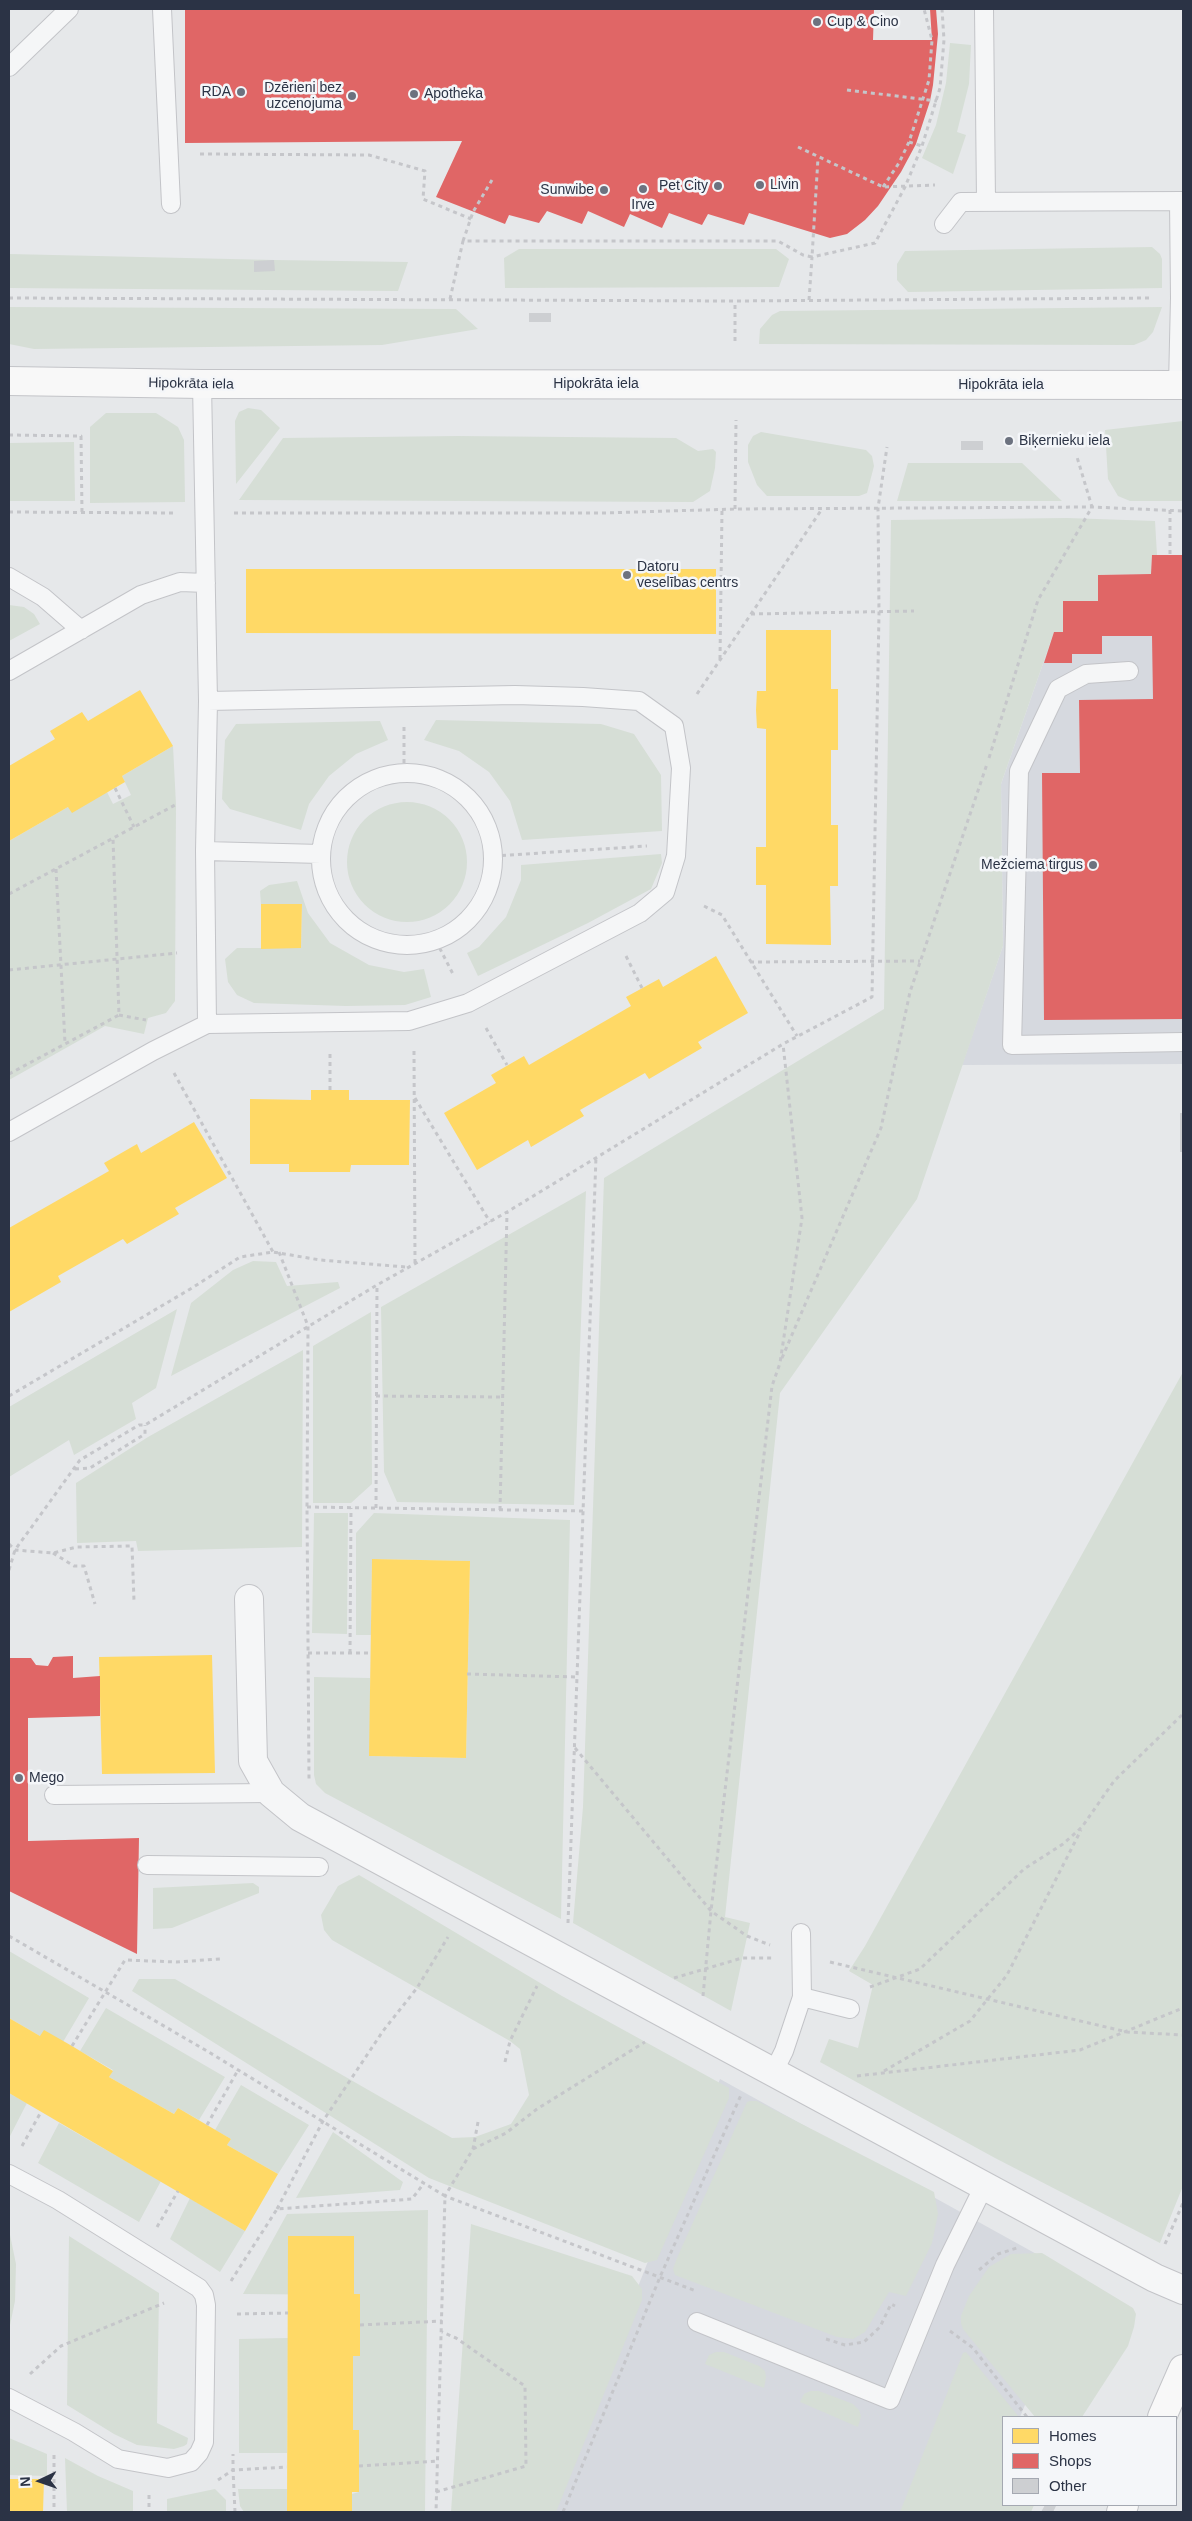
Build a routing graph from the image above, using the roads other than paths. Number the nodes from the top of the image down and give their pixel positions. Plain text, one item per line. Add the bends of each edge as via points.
1 (69, 9) edge
2 (162, 9) edge
3 (984, 9) edge
4 (9, 67) edge
5 (1181, 200) edge
6 (986, 202) junction
7 (171, 204) dead end
8 (944, 224) dead end
9 (9, 381) edge
10 (202, 384) junction
11 (1181, 385) edge
12 (9, 578) edge
13 (206, 583) junction
14 (81, 630) junction
15 (9, 671) edge
16 (1129, 671) dead end
17 (208, 701) junction
18 (206, 851) junction
19 (321, 854) junction
20 (207, 1024) junction
21 (1183, 1042) edge
22 (9, 1132) edge
23 (249, 1599) dead end
24 (271, 1793) junction
25 (54, 1795) dead end
26 (147, 1865) dead end
27 (319, 1867) dead end
28 (801, 1933) dead end
29 (802, 1997) junction
30 (850, 2009) road end
31 (774, 2071) junction
32 (9, 2174) edge
33 (984, 2186) junction
34 (1183, 2290) edge
35 (697, 2322) dead end
36 (1183, 2369) edge
37 (9, 2398) edge
38 (1162, 2416) edge

1 - 4 lane
2 - 7 lane
3 - 6 lane
5 - 6 lane
5 - 11 lane
6 - 8 lane via 960,202
9 - 10 street, Hipokrāta iela
10 - 11 street, Hipokrāta iela
10 - 13 lane
12 - 14 lane via 43,598
13 - 14 lane via 180,582 141,595
13 - 17 lane
14 - 15 lane
16 - 21 lane via 1086,674 1058,689 1020,771 1012,1045
17 - 18 lane
17 - 20 lane via 515,695 639,701 674,726 681,768 676,856 665,892 640,913 468,1003 410,1021
18 - 19 lane
18 - 20 lane
19 - 19 lane via 326,831 337,809 353,792 373,780 396,773 420,774 443,780 463,793 479,811 490,833 494,856 484,900 471,918 448,935 415,946 394,945 355,929 328,896
20 - 22 lane
23 - 24 street via 253,1761
24 - 25 lane
24 - 31 street via 300,1817
26 - 27 lane
28 - 29 lane
29 - 30 lane
29 - 31 lane
31 - 33 street
32 - 37 lane via 58,2200 199,2288 206,2305 204,2442 191,2462 168,2468 118,2459
33 - 34 street
33 - 35 lane via 945,2265 890,2400
36 - 38 street

